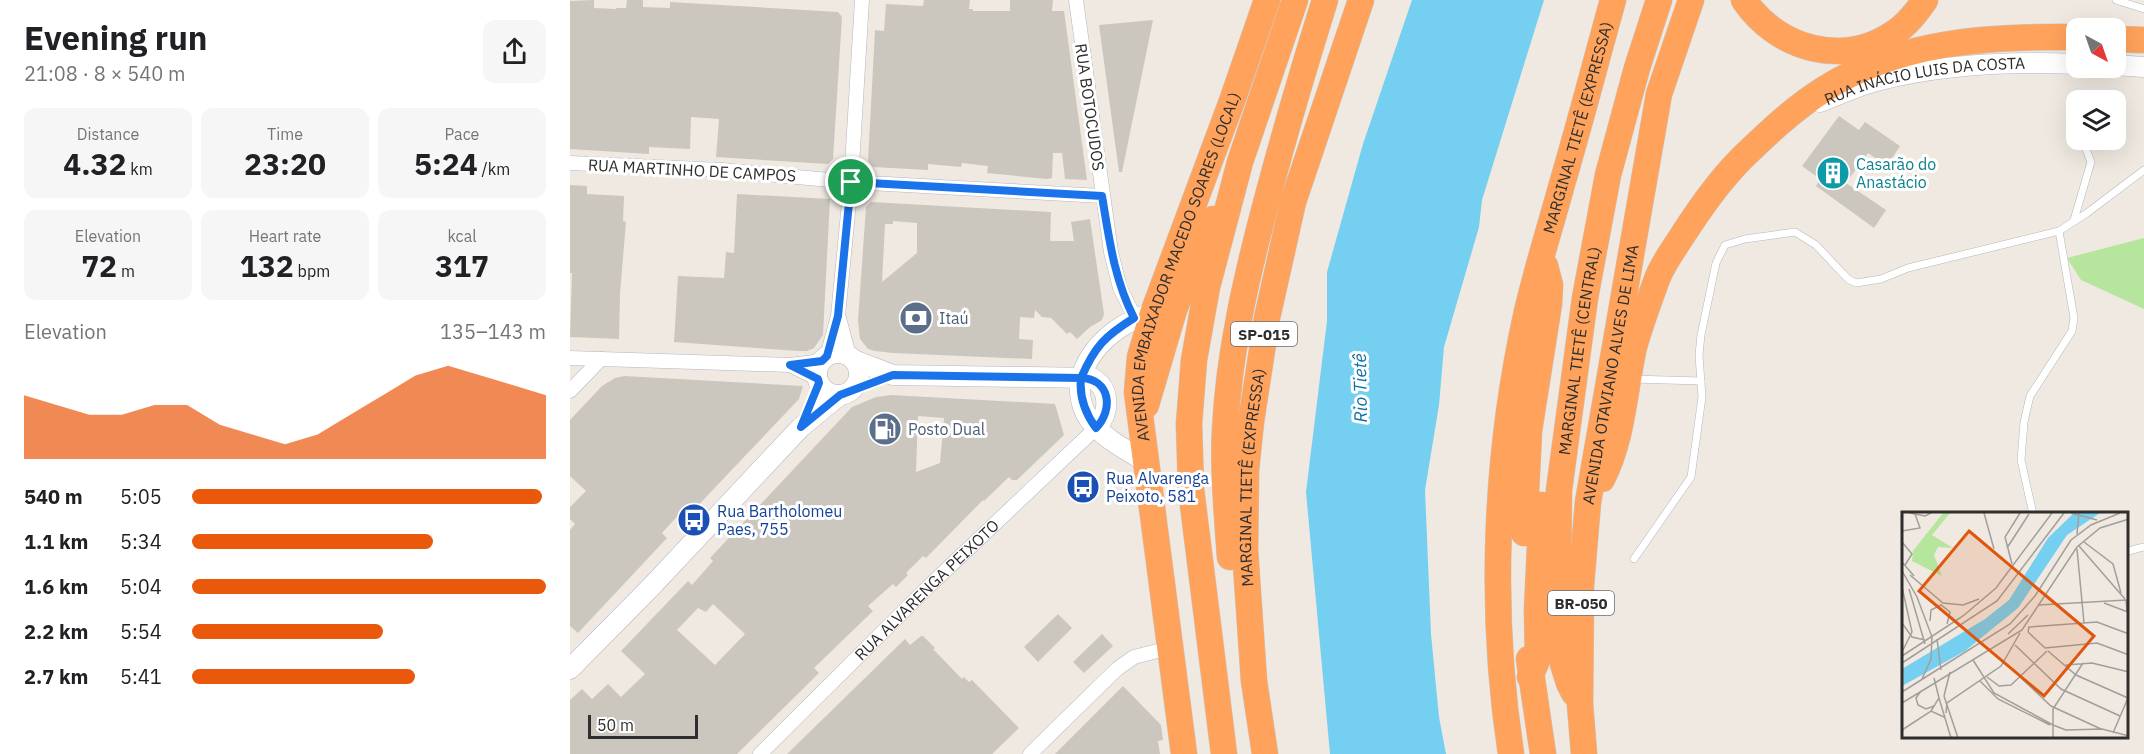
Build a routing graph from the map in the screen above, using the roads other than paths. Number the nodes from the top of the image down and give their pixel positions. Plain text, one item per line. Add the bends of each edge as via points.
1 (862, 0) edge
2 (1076, 0) edge
3 (1267, 0) edge
4 (1295, 0) edge
5 (1325, 0) edge
6 (1361, 0) edge
7 (1612, 0) edge
8 (1659, 0) edge
9 (1691, 0) edge
10 (1744, 0) edge
11 (1925, 0) edge
12 (2116, 0) edge
13 (2144, 9) edge
14 (2066, 37) edge
15 (2126, 39) edge
16 (2144, 40) edge
17 (2066, 64) edge
18 (2126, 66) edge
19 (2144, 67) edge
20 (1292, 103) junction
21 (1779, 122) junction
22 (2086, 150) edge
23 (1240, 162) junction
24 (570, 163) edge
25 (2144, 170) edge
26 (1608, 175) junction
27 (851, 182) junction
28 (1102, 196) junction
29 (2074, 219) junction
30 (2058, 231) junction
31 (1542, 256) junction
32 (838, 316) junction
33 (1144, 316) junction
34 (570, 358) edge
35 (601, 358) junction
36 (852, 358) junction
37 (822, 370) junction
38 (893, 375) junction
39 (1081, 378) junction
40 (1629, 379) junction
41 (1701, 381) junction
42 (570, 391) edge
43 (845, 393) junction
44 (1142, 420) junction
45 (801, 427) junction
46 (1096, 428) junction
47 (1148, 463) junction
48 (1587, 502) junction
49 (2033, 512) edge
50 (2144, 547) edge
51 (2129, 551) edge
52 (1199, 556) junction
53 (1634, 559) dead end
54 (1169, 648) junction
55 (570, 669) edge
56 (1530, 677) junction
57 (1254, 681) junction
58 (1580, 704) junction
59 (759, 754) edge
60 (1030, 754) edge
61 (1184, 754) edge
62 (1224, 754) edge
63 (1265, 754) edge
64 (1511, 754) edge
65 (1543, 754) edge
66 (1584, 754) edge

1 - 27 street
2 - 28 street, RUA BOTOCUDOS
3 - 33 highway, AVENIDA EMBAIXADOR MACEDO SOARES (LOCAL) via 1220,135
4 - 23 highway
5 - 20 highway
6 - 57 highway, MARGINAL TIETÊ (EXPRESSA) / SP-015 via 1293,202 1263,338 1246,470 1245,550
7 - 31 highway, MARGINAL TIETÊ (EXPRESSA)
8 - 26 highway, MARGINAL TIETÊ (CENTRAL)
9 - 48 highway, AVENIDA OTAVIANO ALVES DE LIMA via 1659,94
10 - 11 highway via 1767,27 1786,40 1829,51 1851,50 1893,34
12 - 13 lane
14 - 21 highway via 2021,37 1926,47 1852,73
15 - 16 highway
17 - 21 street, RUA INÁCIO LUIS DA COSTA via 2010,62 1901,76 1815,104
18 - 19 street
20 - 52 highway via 1271,134 1220,327
20 - 57 highway via 1245,285 1225,429 1224,479 1235,652
21 - 40 highway via 1711,192 1658,276 1635,346
22 - 29 lane via 2091,162
23 - 44 highway via 1190,268
23 - 52 highway via 1194,360 1189,424
24 - 27 street, RUA MARTINHO DE CAMPOS via 766,173
25 - 29 lane
26 - 56 highway via 1596,200 1573,283 1555,392 1542,497 1538,658
26 - 58 highway, MARGINAL TIETÊ (CENTRAL) via 1585,298 1559,490 1560,640 1563,664
27 - 28 street, RUA MARTINHO DE CAMPOS
27 - 32 street
28 - 33 street, RUA BOTOCUDOS via 1120,288
29 - 30 lane
30 - 41 lane via 1856,283 1816,245 1795,232 1725,245 1716,263 1701,335
30 - 49 lane via 2074,318 2072,331 2030,396 2024,422 2021,460
31 - 56 highway via 1550,285 1549,304 1525,483 1523,578
31 - 64 highway, MARGINAL TIETÊ (EXPRESSA) via 1526,315 1509,413 1501,491 1500,646
32 - 36 street
32 - 37 street
33 - 39 street via 1116,329 1100,343
33 - 44 highway, AVENIDA EMBAIXADOR MACEDO SOARES (LOCAL) via 1137,392
34 - 35 street
35 - 37 street via 790,365
35 - 42 street
36 - 37 street via 838,353
36 - 38 street
36 - 43 street via 858,367 858,381
37 - 43 street via 829,393
37 - 45 street
38 - 39 street
38 - 43 street
39 - 46 street via 1098,381 1108,405 1104,420
40 - 41 lane
40 - 48 highway via 1611,462
41 - 53 lane via 1691,477
43 - 45 street
44 - 47 highway, AVENIDA EMBAIXADOR MACEDO SOARES (LOCAL)
45 - 55 street
46 - 47 street
46 - 59 street, RUA ALVARENGA PEIXOTO
47 - 54 highway, AVENIDA EMBAIXADOR MACEDO SOARES (LOCAL)
48 - 58 highway, AVENIDA OTAVIANO ALVES DE LIMA / BR-050 via 1581,585
50 - 51 lane
52 - 62 highway
54 - 60 street via 1134,657 1117,669
54 - 61 highway, AVENIDA EMBAIXADOR MACEDO SOARES (LOCAL)
56 - 65 highway
57 - 63 highway, MARGINAL TIETÊ (EXPRESSA) / SP-015
58 - 66 highway, AVENIDA OTAVIANO ALVES DE LIMA / BR-050

